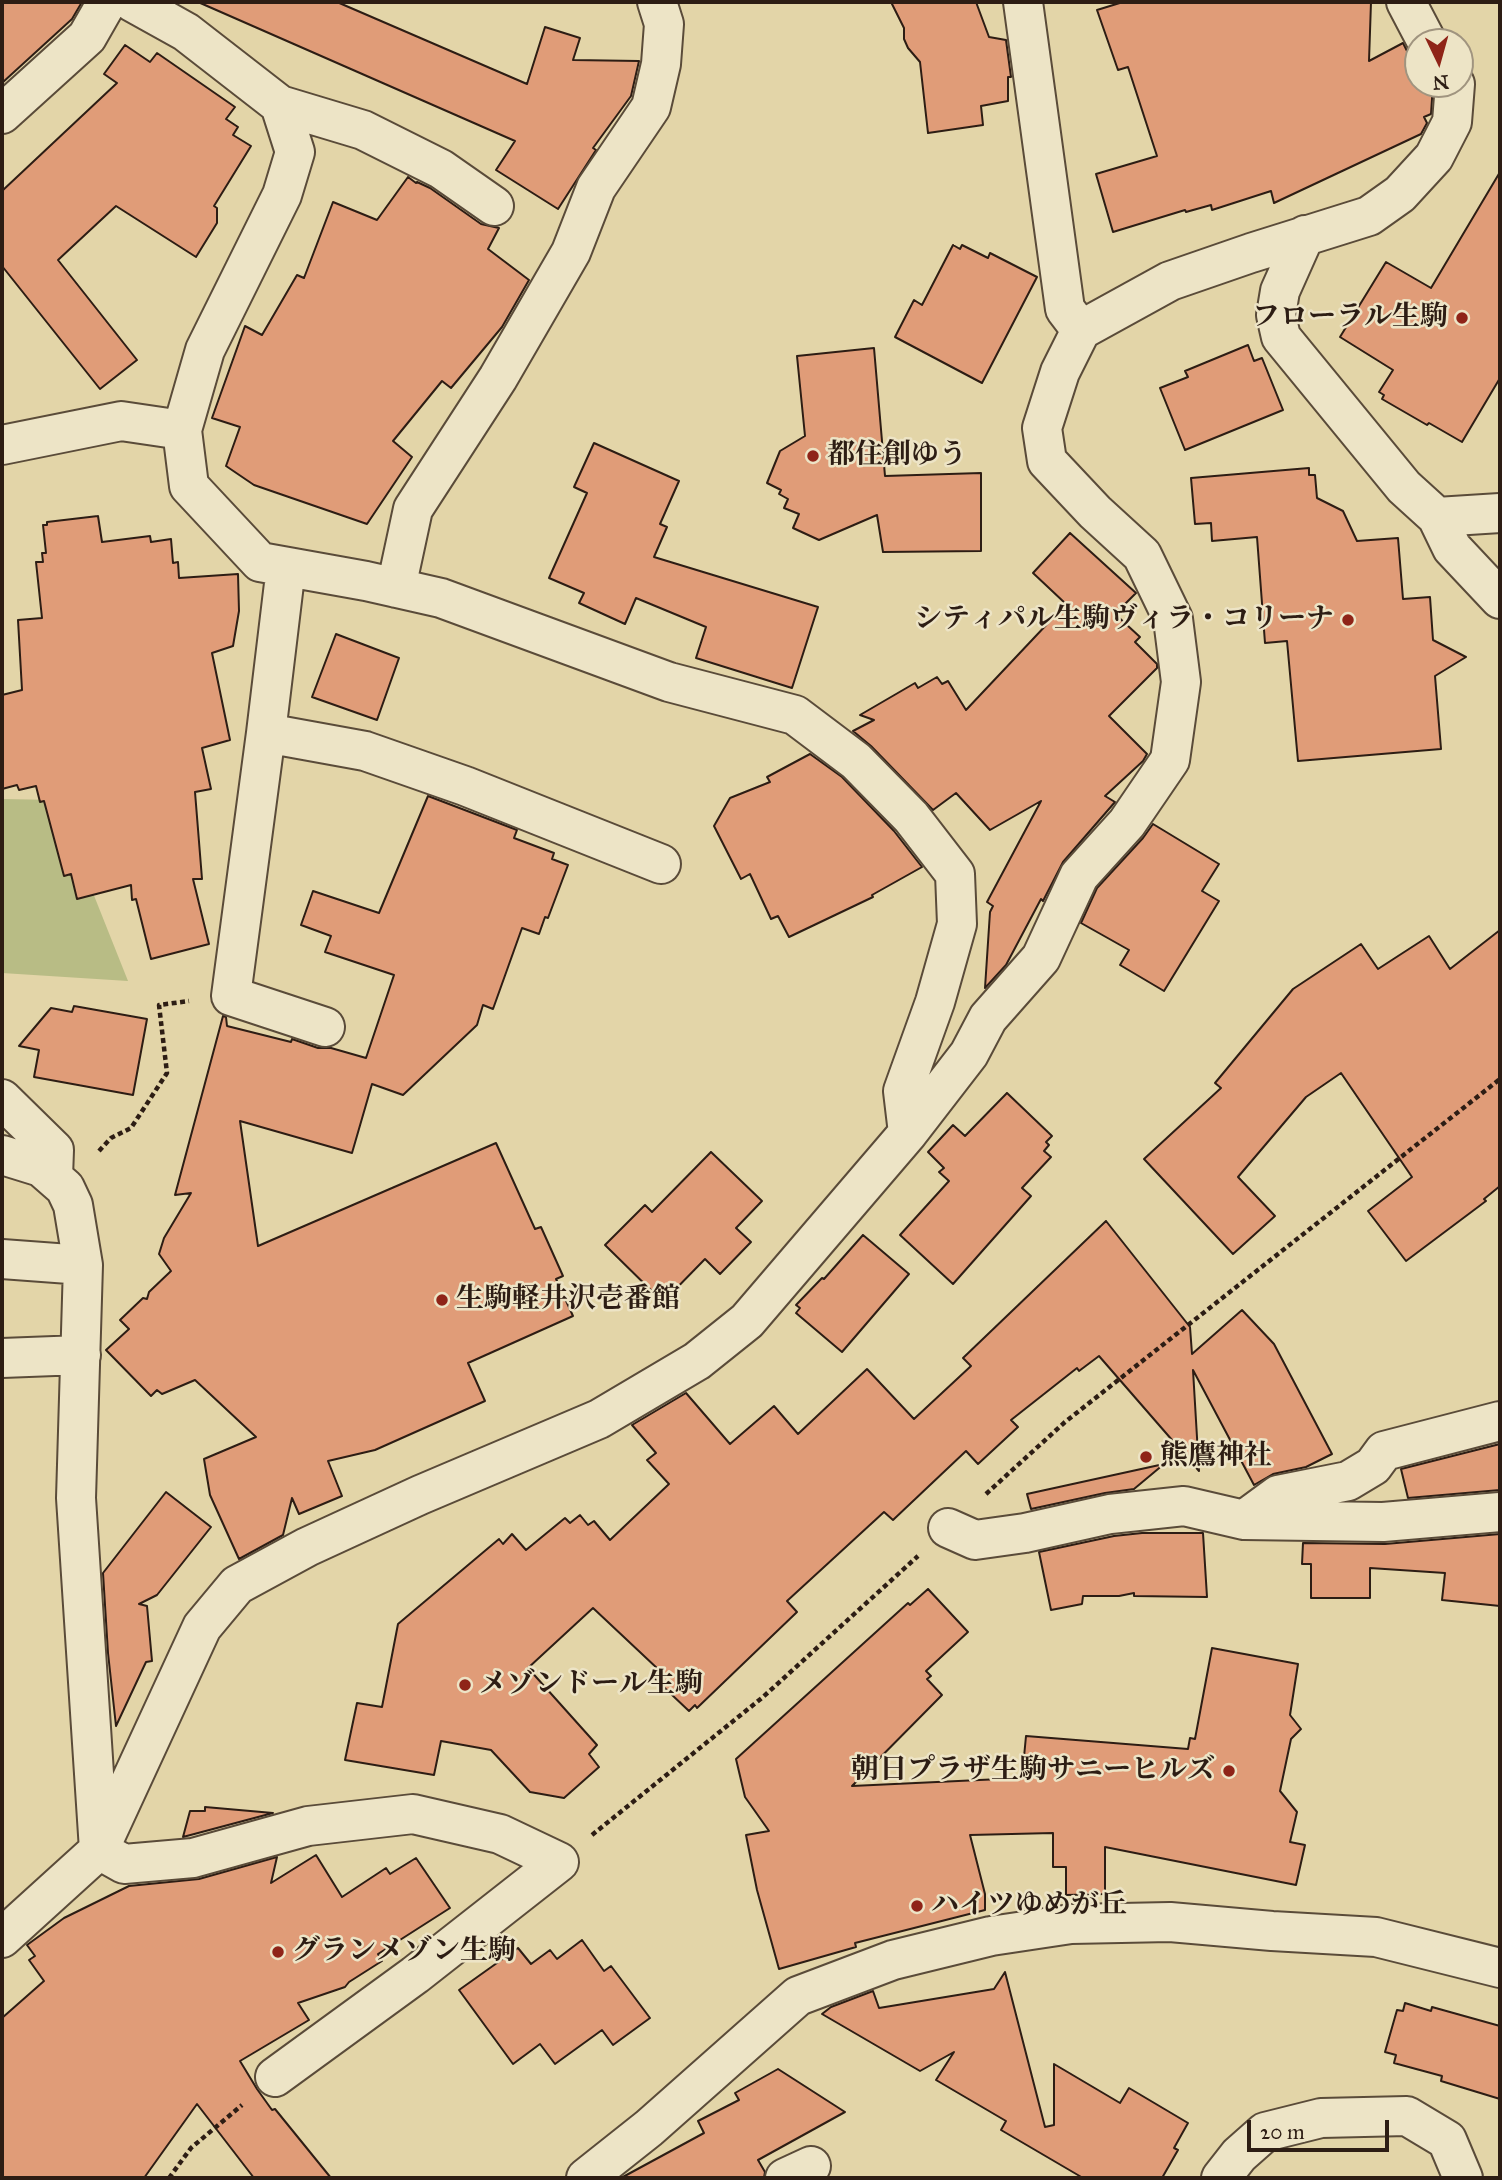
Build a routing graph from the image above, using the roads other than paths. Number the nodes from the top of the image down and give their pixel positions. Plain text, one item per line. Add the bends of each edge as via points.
1 (107, 2) edge
2 (132, 2) edge
3 (657, 2) edge
4 (1023, 2) edge
5 (1406, 2) edge
6 (1420, 28) edge
7 (1454, 98) edge
8 (280, 105) junction
9 (2, 114) edge
10 (494, 206) dead end
11 (1306, 235) junction
12 (1081, 330) junction
13 (182, 430) junction
14 (2, 445) edge
15 (1500, 513) edge
16 (1437, 517) junction
17 (286, 567) junction
18 (396, 588) junction
19 (1500, 599) edge
20 (267, 733) junction
21 (661, 864) dead end
22 (326, 1027) dead end
23 (2, 1098) edge
24 (908, 1133) junction
25 (2, 1155) edge
26 (59, 1183) junction
27 (2, 1259) edge
28 (83, 1265) junction
29 (81, 1355) junction
30 (2, 1358) edge
31 (1500, 1421) edge
32 (1500, 1512) edge
33 (1244, 1520) junction
34 (948, 1528) road end
35 (99, 1850) junction
36 (2, 1938) edge
37 (1500, 1968) edge
38 (275, 2077) road end
39 (586, 2178) edge
40 (1221, 2178) edge
41 (1463, 2178) edge

1 - 9 street via 87,37
2 - 8 street via 186,32
3 - 18 street via 664,24 652,107 596,188 571,251 498,378 413,509
4 - 12 street via 1065,309
5 - 6 street
7 - 11 street via 1451,122 1434,157 1400,194 1369,216
8 - 10 street via 363,130 441,169
8 - 13 street via 295,152 282,195 205,350
11 - 12 street via 1170,281
11 - 16 street via 1280,291 1276,315 1281,337 1404,487
12 - 24 street via 1060,372 1042,428 1047,461 1142,555 1173,619 1181,682 1170,760 1127,823 1079,876 1041,958 988,1018 969,1054
13 - 14 street via 121,421
13 - 17 street via 189,486 260,562
15 - 16 street
16 - 19 street via 1452,548
17 - 18 street
17 - 20 street
18 - 24 street via 441,598 669,682 795,715 856,761 911,817 955,874 957,924 903,1091
20 - 21 street via 365,751
20 - 22 street via 231,996
23 - 26 street via 54,1150
24 - 35 street via 747,1321 697,1361 599,1419 420,1495 237,1585 202,1627
25 - 26 street via 41,1167
26 - 28 street via 74,1205
27 - 28 street
28 - 29 street
29 - 30 street
29 - 35 street via 76,1498
31 - 33 street via 1384,1451 1373,1466 1348,1481 1278,1495
32 - 33 street via 1383,1522
33 - 34 street via 1184,1506 1110,1514 975,1540
35 - 36 street
35 - 38 street via 124,1864 193,1858 308,1826 412,1814 500,1835 559,1862
37 - 39 street via 1376,1937 1170,1922 1071,1924 991,1936 893,1960 798,1996
40 - 41 street via 1265,2132 1321,2118 1407,2116 1447,2140

